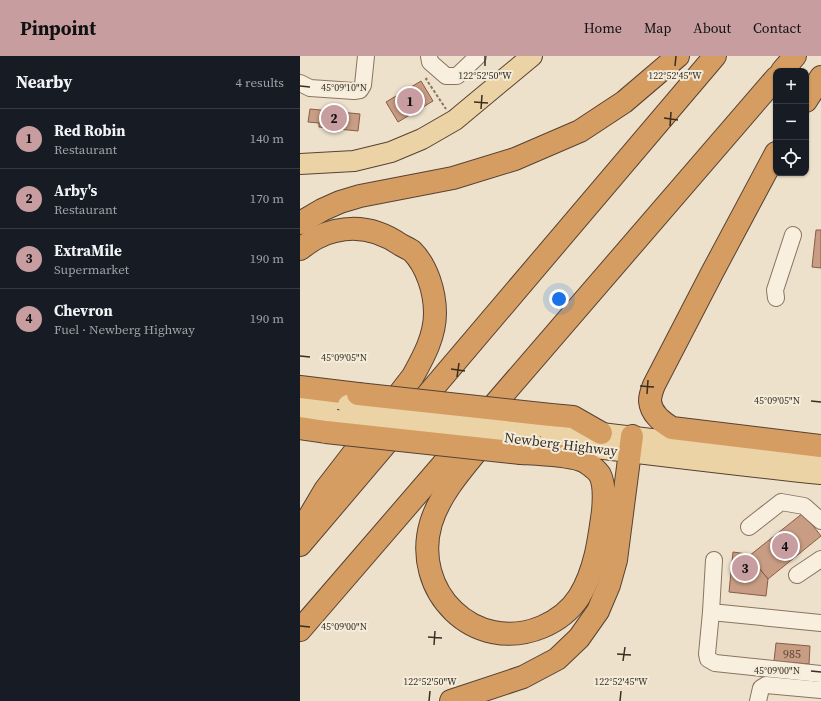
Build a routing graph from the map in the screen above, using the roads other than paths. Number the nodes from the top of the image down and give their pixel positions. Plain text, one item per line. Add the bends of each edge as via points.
1 (366, 56) edge
2 (478, 56) edge
3 (532, 56) edge
4 (678, 56) edge
5 (715, 56) edge
6 (795, 56) edge
7 (433, 62) edge
8 (785, 68) edge
9 (821, 77) edge
10 (773, 81) edge
11 (300, 83) edge
12 (809, 96) edge
13 (773, 159) edge
14 (300, 164) edge
15 (300, 223) edge
16 (793, 235) dead end
17 (300, 249) edge
18 (589, 296) junction
19 (776, 298) dead end
20 (300, 387) edge
21 (300, 400) edge
22 (342, 413) junction
23 (300, 416) edge
24 (300, 428) edge
25 (536, 433) junction
26 (601, 433) joint
27 (632, 444) junction
28 (821, 446) edge
29 (821, 459) edge
30 (821, 474) edge
31 (821, 521) edge
32 (749, 527) dead end
33 (300, 533) edge
34 (300, 545) edge
35 (821, 559) edge
36 (714, 560) dead end
37 (797, 575) dead end
38 (711, 612) junction
39 (821, 623) edge
40 (300, 630) edge
41 (821, 674) edge
42 (811, 693) edge
43 (451, 701) edge
44 (758, 701) edge

1 - 11 lane via 363,85 360,90 310,88
2 - 7 lane via 457,76 446,76
3 - 14 main road via 455,120 422,139 391,152 354,160
4 - 15 highway via 624,102 580,131 515,159 460,176 340,202
5 - 34 highway
6 - 8 highway
9 - 12 highway
10 - 18 highway
13 - 28 highway via 657,378 650,400 653,411 660,420 672,428
16 - 19 lane via 775,290
17 - 33 highway via 315,238 349,228 365,229 390,237 411,251 428,276 435,313 434,327 424,357 325,490
18 - 25 highway via 556,350 449,488 432,522 427,555 435,587 452,610 464,619 492,632 520,633 534,630 558,619 578,598 594,565 605,495 600,475 582,460
18 - 40 highway
20 - 22 highway
21 - 22 main road
22 - 23 main road
22 - 24 highway via 307,430
22 - 25 highway, bridge
22 - 25 highway, bridge
25 - 26 highway via 573,417
25 - 27 main road, Newberg Highway
26 - 27 main road, Newberg Highway
27 - 29 main road, Newberg Highway
27 - 30 main road, Newberg Highway via 654,454 687,460
27 - 43 highway via 616,560 598,611 579,638 557,659 523,677
31 - 32 lane via 804,506 781,502
35 - 37 lane
36 - 38 lane
38 - 39 lane
38 - 41 lane via 707,654 708,659 715,663
42 - 44 lane via 766,685 761,688

